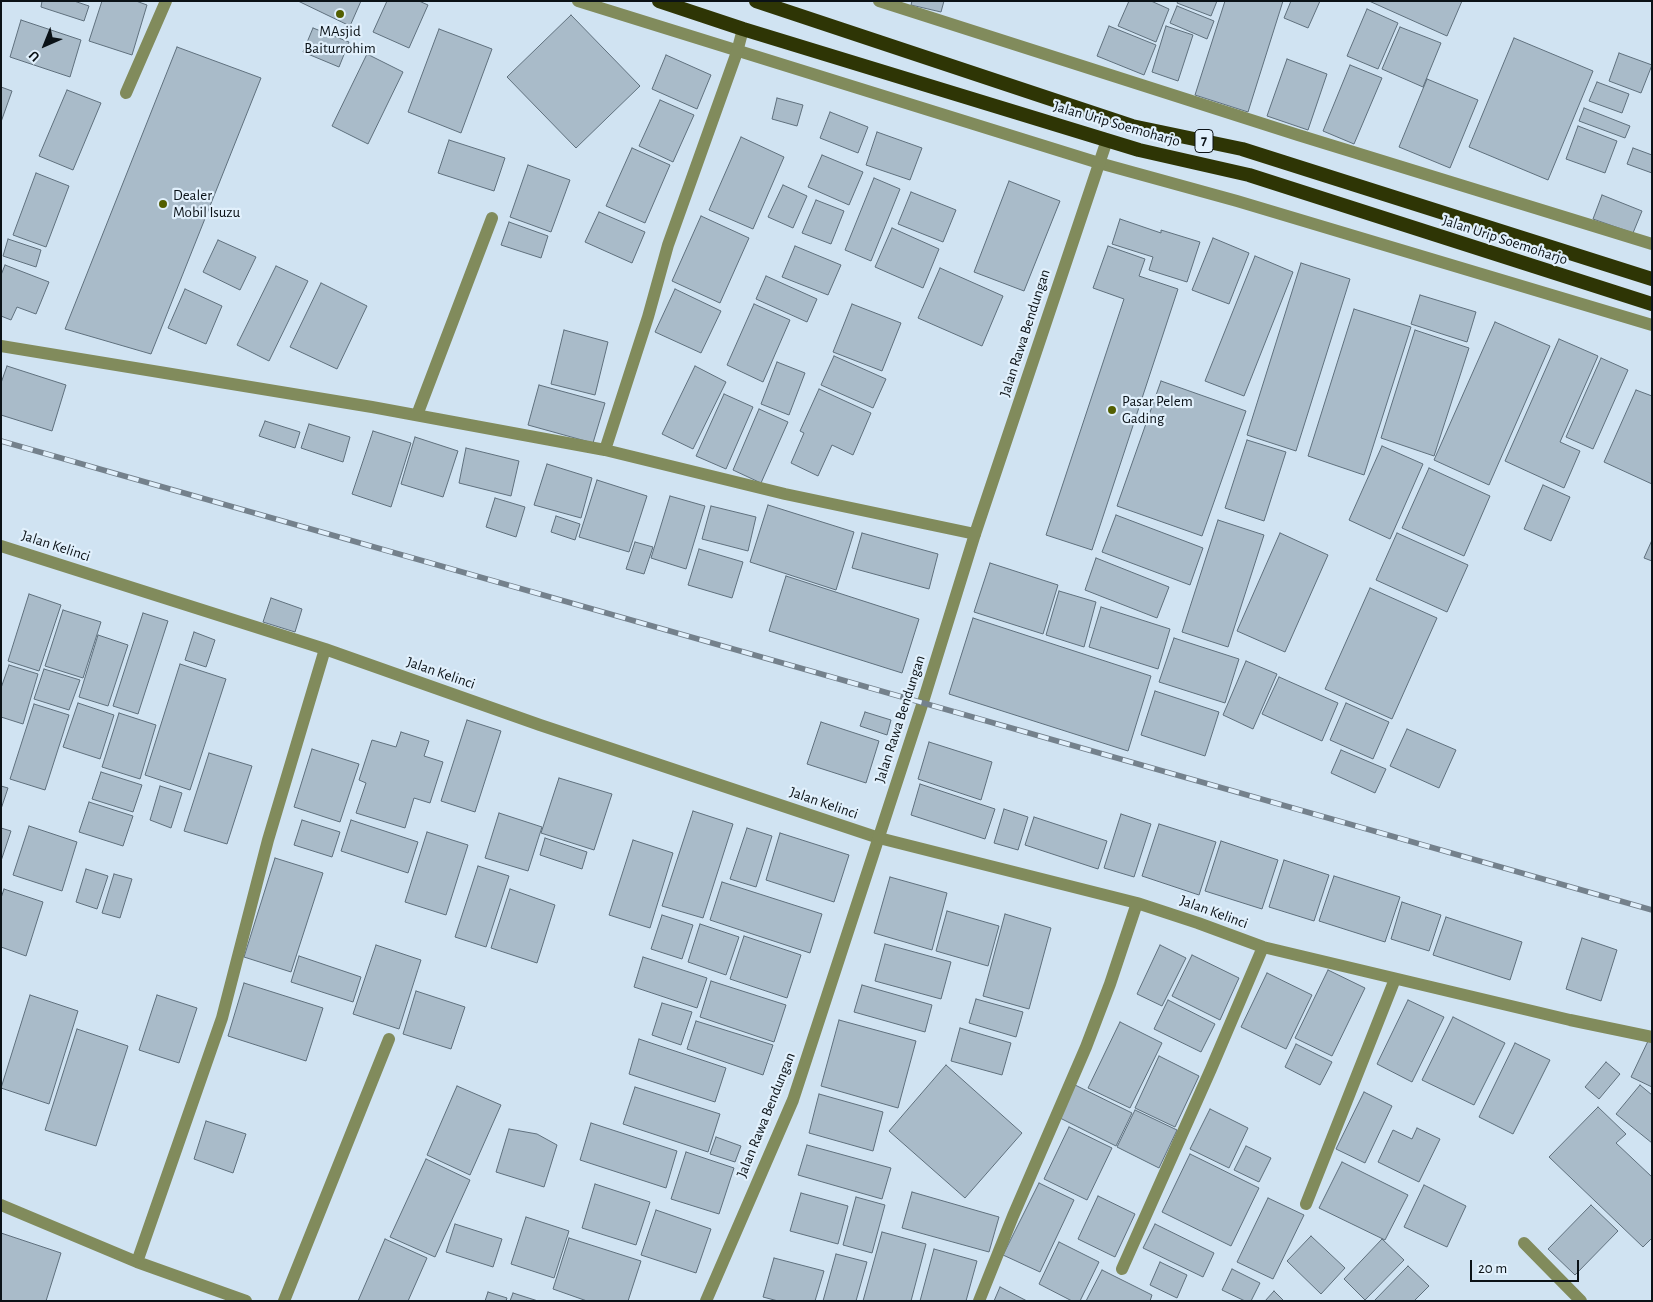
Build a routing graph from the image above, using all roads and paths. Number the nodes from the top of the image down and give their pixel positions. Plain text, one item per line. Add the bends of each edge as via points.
1 (166, 1) edge
2 (578, 1) edge
3 (660, 1) edge
4 (756, 1) edge
5 (879, 1) edge
6 (743, 30) junction
7 (737, 52) junction
8 (126, 94) dead end
9 (1107, 140) junction
10 (1099, 163) junction
11 (492, 218) dead end
12 (1652, 244) edge
13 (1652, 280) edge
14 (1652, 304) edge
15 (1652, 325) edge
16 (1, 346) edge
17 (417, 415) junction
18 (605, 450) junction
19 (975, 534) junction
20 (1, 546) edge
21 (325, 649) junction
22 (879, 838) junction
23 (1137, 903) junction
24 (1263, 947) junction
25 (1395, 979) junction
26 (1652, 1037) edge
27 (389, 1039) dead end
28 (1306, 1204) dead end
29 (1, 1205) edge
30 (1524, 1243) dead end
31 (137, 1262) junction
32 (1122, 1269) dead end
33 (223, 1297) edge
34 (246, 1301) edge
35 (284, 1301) edge
36 (706, 1301) edge
37 (979, 1301) edge
38 (1581, 1301) edge

1 - 8 street
2 - 7 street
3 - 6 highway, Jalan Urip Soemoharjo / 7
4 - 13 highway, Jalan Urip Soemoharjo / 7 via 1132,126 1242,149
5 - 12 street
6 - 7 street
6 - 9 highway, Jalan Urip Soemoharjo / 7
7 - 10 street
7 - 18 street via 668,245
9 - 10 street, Jalan Rawa Bendungan
9 - 14 highway, Jalan Urip Soemoharjo / 7 via 1249,175
10 - 15 street
10 - 19 street, Jalan Rawa Bendungan
11 - 17 street
16 - 17 street
17 - 18 street
18 - 19 street via 785,494
19 - 22 street, Jalan Rawa Bendungan
20 - 21 street, Jalan Kelinci
21 - 22 street, Jalan Kelinci
21 - 31 street via 268,840 222,1018
22 - 23 street, Jalan Kelinci
22 - 36 street, Jalan Rawa Bendungan via 793,1100
23 - 24 street, Jalan Kelinci
23 - 37 street via 1086,1047
24 - 25 street, Jalan Kelinci
24 - 32 street
25 - 26 street, Jalan Kelinci
25 - 28 street
27 - 35 street
29 - 31 street
30 - 38 street
31 - 33 street
33 - 34 street

